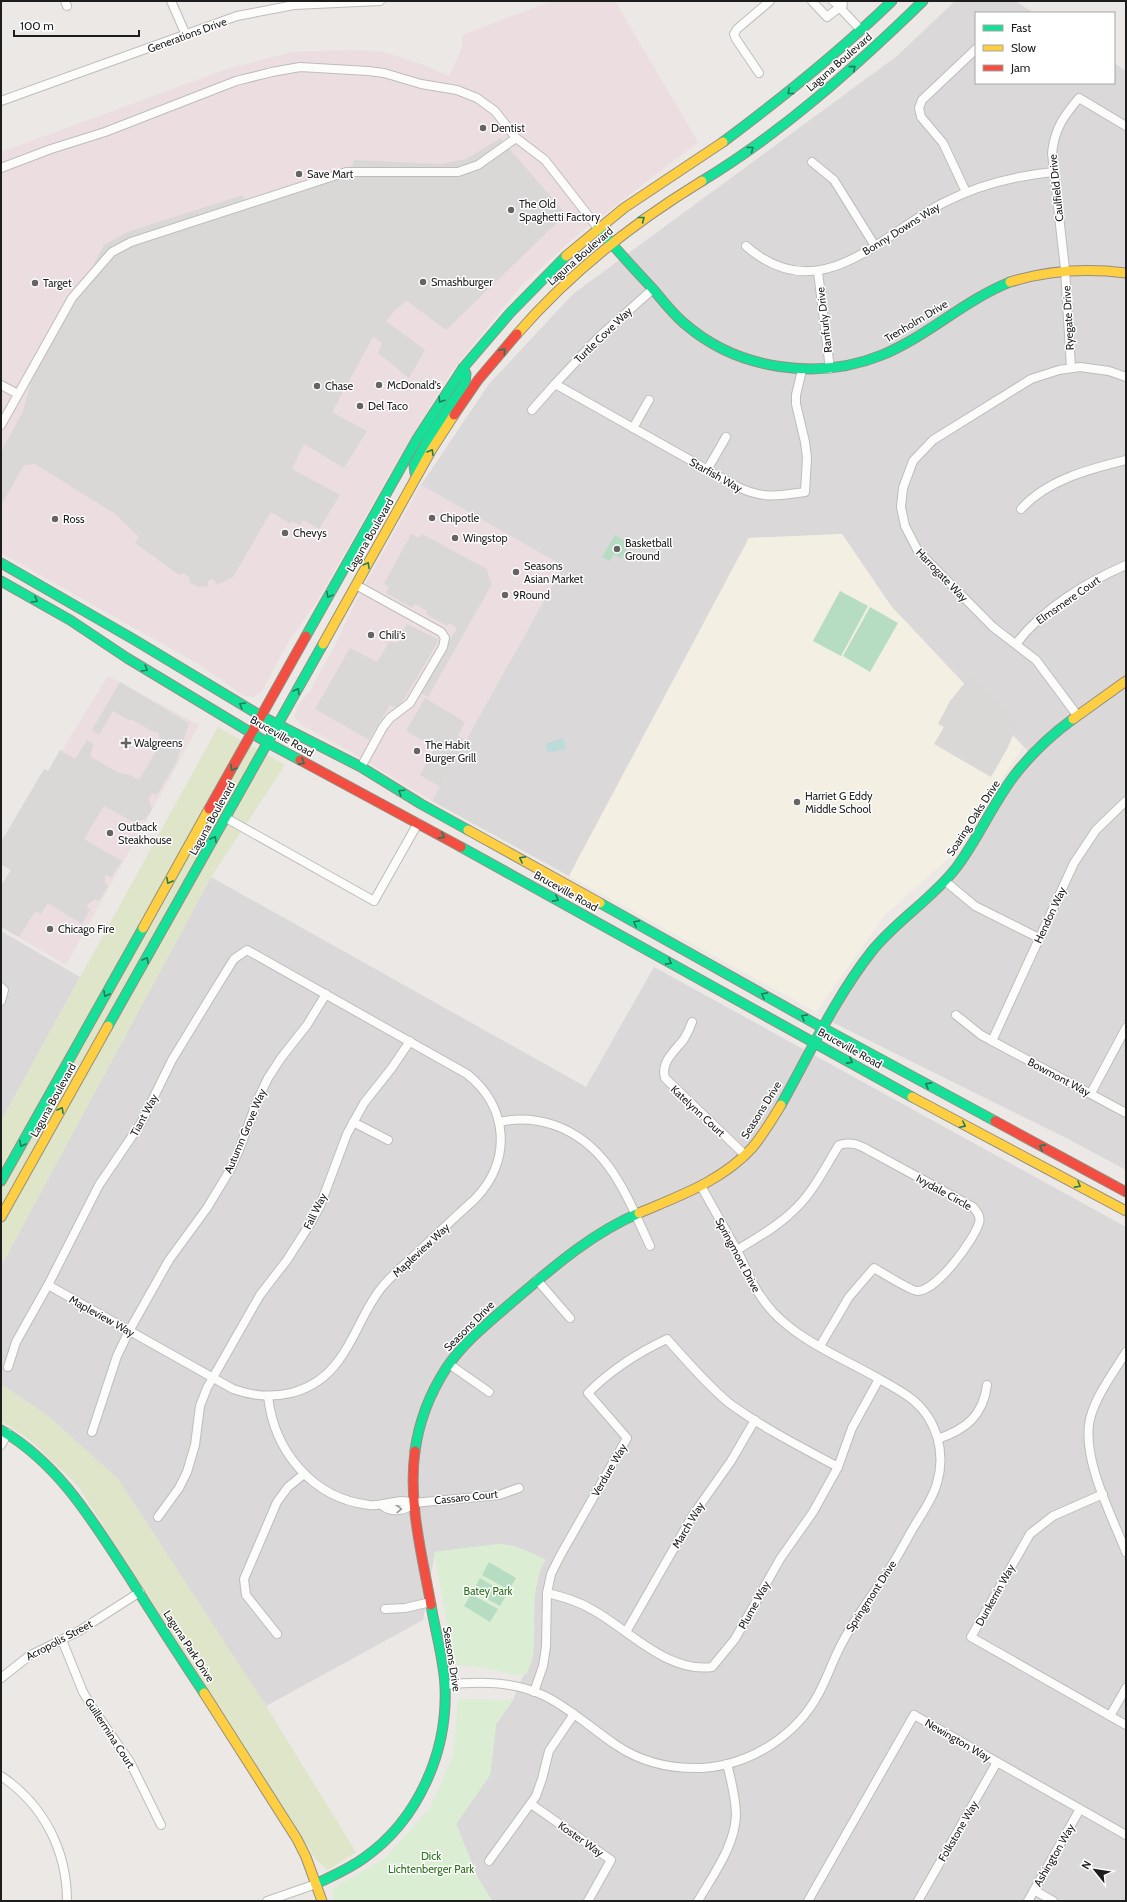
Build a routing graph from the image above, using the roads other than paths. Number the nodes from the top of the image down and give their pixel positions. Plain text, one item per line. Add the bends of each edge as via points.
1 (171, 1) edge
2 (371, 1) edge
3 (380, 1) edge
4 (770, 1) edge
5 (812, 1) edge
6 (833, 1) edge
7 (892, 1) edge
8 (923, 1) edge
9 (842, 3) edge
10 (270, 5) edge
11 (861, 30) junction
12 (186, 36) junction
13 (975, 50) edge
14 (759, 73) dead end
15 (1, 101) edge
16 (1126, 126) edge
17 (516, 138) junction
18 (812, 162) dead end
19 (1, 168) edge
20 (1053, 172) junction
21 (966, 192) junction
22 (598, 228) junction
23 (612, 244) junction
24 (746, 246) dead end
25 (875, 246) junction
26 (1066, 269) junction
27 (818, 272) junction
28 (1126, 272) edge
29 (653, 289) junction
30 (463, 368) junction
31 (1071, 368) junction
32 (830, 369) junction
33 (802, 370) junction
34 (1126, 377) edge
35 (555, 384) junction
36 (1, 385) edge
37 (18, 394) junction
38 (649, 400) dead end
39 (532, 410) dead end
40 (1, 425) edge
41 (633, 428) junction
42 (726, 437) dead end
43 (1126, 460) edge
44 (707, 470) junction
45 (416, 478) junction
46 (1021, 509) dead end
47 (1, 563) edge
48 (1126, 565) edge
49 (1, 581) edge
50 (356, 585) junction
51 (1016, 644) junction
52 (1126, 681) edge
53 (1077, 715) junction
54 (261, 716) junction
55 (279, 725) junction
56 (252, 734) junction
57 (268, 743) junction
58 (361, 767) junction
59 (1126, 801) edge
60 (226, 818) junction
61 (418, 823) junction
62 (945, 881) junction
63 (1039, 938) junction
64 (247, 950) joint
65 (1, 987) edge
66 (326, 994) junction
67 (1, 1001) edge
68 (956, 1015) dead end
69 (692, 1022) dead end
70 (823, 1028) junction
71 (1126, 1028) edge
72 (410, 1040) junction
73 (992, 1041) junction
74 (816, 1042) junction
75 (1091, 1093) junction
76 (1126, 1113) edge
77 (353, 1122) junction
78 (499, 1122) junction
79 (388, 1140) dead end
80 (745, 1155) junction
81 (1, 1181) edge
82 (701, 1186) junction
83 (1126, 1192) edge
84 (1126, 1212) edge
85 (635, 1214) junction
86 (1, 1217) edge
87 (650, 1246) dead end
88 (737, 1250) junction
89 (536, 1280) junction
90 (48, 1285) junction
91 (570, 1318) dead end
92 (129, 1331) junction
93 (820, 1346) junction
94 (1126, 1352) edge
95 (449, 1364) junction
96 (8, 1367) dead end
97 (213, 1378) junction
98 (879, 1379) junction
99 (987, 1385) dead end
100 (489, 1392) dead end
101 (268, 1396) junction
102 (755, 1420) junction
103 (4, 1431) edge
104 (92, 1432) dead end
105 (938, 1439) junction
106 (1, 1445) edge
107 (838, 1467) junction
108 (304, 1474) junction
109 (519, 1488) dead end
110 (1103, 1494) junction
111 (413, 1503) junction
112 (158, 1517) dead end
113 (1126, 1552) edge
114 (140, 1592) junction
115 (547, 1593) junction
116 (430, 1602) junction
117 (385, 1609) dead end
118 (626, 1632) junction
119 (277, 1634) dead end
120 (62, 1640) junction
121 (1, 1678) edge
122 (445, 1685) junction
123 (1126, 1688) edge
124 (534, 1692) junction
125 (574, 1714) junction
126 (1110, 1716) junction
127 (1126, 1725) edge
128 (997, 1762) junction
129 (727, 1764) junction
130 (1, 1776) edge
131 (531, 1804) junction
132 (1080, 1809) junction
133 (161, 1825) dead end
134 (1126, 1835) edge
135 (489, 1861) dead end
136 (316, 1884) junction
137 (1034, 1890) junction
138 (67, 1901) edge
139 (267, 1901) edge
140 (322, 1901) edge
141 (588, 1901) edge
142 (698, 1901) edge
143 (808, 1901) edge
144 (918, 1901) edge
145 (1028, 1901) edge
146 (1053, 1901) edge

1 - 12 street
2 - 3 street, Generations Drive
2 - 10 street, Generations Drive
4 - 14 street via 734,34
5 - 9 street via 827,17
6 - 9 street
7 - 11 main road, Laguna Boulevard
23 -> 8 main road, Laguna Boulevard via 662,205 730,164 799,112 866,56
9 - 11 street via 842,10
10 - 12 street, Generations Drive
11 -> 22 main road, Laguna Boulevard via 815,72 729,138
12 - 15 street, Generations Drive
13 - 21 street via 922,100 919,108 921,117 943,143
16 - 20 street, Caulfield Drive via 1079,98 1058,126 1052,153
17 - 19 street via 495,111 477,98 457,90 421,84 384,73 300,67 236,81 133,122
17 - 22 street via 545,160
17 - 37 street via 478,165 458,172 346,172 121,246 104,259 72,298
18 - 25 street via 834,180
20 - 21 street, Bonny Downs Way via 1013,177
20 - 26 street, Caulfield Drive
21 - 25 street, Bonny Downs Way via 920,216
22 - 23 main road, Trenholm Drive
22 - 30 main road, Laguna Boulevard via 537,284
23 - 29 main road, Trenholm Drive
45 -> 23 main road, Laguna Boulevard via 478,380 545,303 579,270
24 - 27 street, Bonny Downs Way via 760,258 777,266 795,271
25 - 27 street, Bonny Downs Way via 844,264
26 - 28 main road, Trenholm Drive
26 - 31 street, Ryegate Drive
26 - 32 main road, Trenholm Drive via 1033,274 992,289 899,347 871,359
27 - 32 street, Ranfurly Drive
29 - 33 main road, Trenholm Drive via 684,323 717,346 764,364
29 - 35 street, Turtle Cove Way via 599,337
30 - 45 main road via 466,374 465,384 414,465
30 -> 54 main road, Laguna Boulevard via 417,439
31 - 34 street, Harrogate Way via 1099,369
31 - 51 street, Harrogate Way via 1031,379 933,440 913,461 903,488 901,507 905,526 918,551 993,626
32 - 33 main road, Trenholm Drive
33 - 44 street, Starfish Way via 796,404 807,458 805,492 774,497 755,494
35 - 39 street
35 - 41 street, Starfish Way
36 - 37 street
37 - 40 street
38 - 41 street
41 - 44 street, Starfish Way
42 - 44 street
43 - 46 street via 1082,472 1064,480 1032,497
50 -> 45 main road, Laguna Boulevard
54 -> 47 main road, Bruceville Road
48 - 51 street, Elmsmere Court via 1096,579 1038,619
49 -> 56 main road, Bruceville Road via 70,620
55 -> 50 main road, Laguna Boulevard
50 - 58 street via 441,632 445,641 410,703 390,718 383,727
51 - 53 street, Harrogate Way via 1042,666
52 - 53 main road, Soaring Oaks Drive
53 - 62 main road, Soaring Oaks Drive via 1043,743 1016,774 971,847
54 - 55 main road, Bruceville Road
54 - 56 main road, Laguna Boulevard
55 - 57 main road, Laguna Boulevard
55 - 58 main road, Bruceville Road
56 - 57 main road, Bruceville Road
56 -> 81 main road, Laguna Boulevard
57 - 60 main road, Laguna Boulevard
57 -> 61 main road, Bruceville Road
70 -> 58 main road, Bruceville Road via 543,870 420,804
59 - 63 street, Hendon Way via 1109,816 1084,846
60 - 61 street via 374,901
86 -> 60 main road, Laguna Boulevard
61 -> 74 main road, Bruceville Road
62 - 63 street via 975,906
62 - 70 main road, Soaring Oaks Drive via 878,944 848,984
63 - 73 street, Hendon Way
64 - 66 street, Mapleview Way
64 - 90 street, Tiant Way via 234,960 172,1060 141,1123 99,1185
65 - 67 street via 4,990
66 - 72 street, Mapleview Way
66 - 92 street, Autumn Grove Way via 268,1078 226,1177 169,1260
68 - 73 street, Bowmont Way
69 - 80 street, Katelynn Court via 684,1039 666,1062 663,1072 665,1078
70 - 74 main road, Soaring Oaks Drive
83 -> 70 main road, Bruceville Road
71 - 75 street
72 - 77 street, Fall Way
72 - 78 street, Mapleview Way via 475,1080 488,1095
73 - 75 street, Bowmont Way
74 - 80 main road, Seasons Drive via 763,1133
74 -> 84 main road, Bruceville Road
75 - 76 street, Bowmont Way
77 - 79 street
77 - 97 street, Fall Way via 320,1206 287,1260 260,1295
78 - 85 street via 519,1119 544,1122 584,1141 600,1154 612,1170
78 - 101 street, Mapleview Way via 499,1157 493,1175 482,1192 382,1287 345,1351 327,1373 296,1392
80 - 82 main road, Seasons Drive
82 - 85 main road, Seasons Drive
82 - 88 street, Springmont Drive
85 - 87 street
85 - 89 main road, Seasons Drive via 601,1232
88 - 93 street, Springmont Drive via 752,1285 766,1304 787,1325
88 - 93 street, Ivydale Circle via 794,1211 808,1195 840,1145 848,1142 855,1143 973,1206 979,1214 979,1222 960,1254 926,1290 915,1291 874,1268 849,1297
89 - 91 street
89 - 95 main road, Seasons Drive via 476,1334
90 - 92 street, Mapleview Way
90 - 96 street, Tiant Way via 16,1342
92 - 97 street, Mapleview Way
92 - 104 street, Autumn Grove Way via 117,1356
93 - 98 street, Springmont Drive
94 - 110 street via 1098,1400 1089,1428 1090,1456
95 - 100 street
95 - 111 main road, Seasons Drive via 427,1404 420,1423 412,1462
97 - 101 street, Mapleview Way via 242,1392
97 - 112 street, Fall Way via 200,1406 195,1445 187,1472
98 - 105 street, Springmont Drive via 919,1406 931,1421
98 - 107 street, Plume Way via 852,1428
99 - 105 street via 985,1398 977,1414 963,1427
101 - 108 street via 277,1436 286,1453
102 - 107 street, Verdure Way
102 - 115 street, Verdure Way via 708,1384 668,1339 629,1358 603,1379 588,1393 627,1438 557,1560
102 - 118 street, March Way via 731,1461 693,1515
103 - 106 street
103 - 114 main road, Laguna Park Drive via 44,1462 72,1492
105 - 129 street, Springmont Drive via 941,1462 934,1490 898,1554 845,1637 814,1701 802,1717 776,1741 746,1758
107 - 118 street, Plume Way via 813,1512 764,1585 738,1634 712,1667 701,1668 672,1660
108 - 111 street, Cassaro Court via 329,1492 347,1500 396,1510 408,1509
108 - 119 street via 288,1487 276,1502 244,1579 246,1595
109 - 111 street, Cassaro Court via 499,1495
110 - 113 street
110 - 126 street, Dunkerrin Way via 1053,1516 1030,1534 971,1637
111 - 116 main road, Seasons Drive
114 - 120 street, Acropolis Street
114 - 136 main road, Laguna Park Drive via 297,1839
115 - 118 street, Plume Way via 583,1605
115 - 124 street, Verdure Way via 546,1647
116 - 117 street via 405,1608
116 - 122 main road, Seasons Drive
120 - 121 street, Acropolis Street via 29,1656
120 - 133 street, Guillermina Court via 83,1692 130,1762
122 - 124 street, Springmont Drive via 489,1682 521,1687
122 - 136 main road, Seasons Drive via 446,1710 439,1748 426,1785 416,1804 397,1828 368,1855
123 - 126 street
124 - 125 street, Springmont Drive via 553,1700
125 - 129 street, Springmont Drive via 616,1745 643,1759 682,1767 702,1768
125 - 131 street via 549,1751 539,1789
126 - 127 street, Dunkerrin Way
128 - 132 street, Newington Way
128 - 143 street, Newington Way via 914,1715
128 - 144 street, Folkstone Way
129 - 142 street via 736,1806 735,1825 726,1852
130 - 138 street via 24,1794 53,1834 63,1863
131 - 135 street
131 - 141 street, Koster Way via 611,1860
132 - 134 street, Newington Way
132 - 137 street, Ashington Way
136 - 139 street
136 - 140 main road, Laguna Park Drive
137 - 145 street, Ashington Way
137 - 146 street

